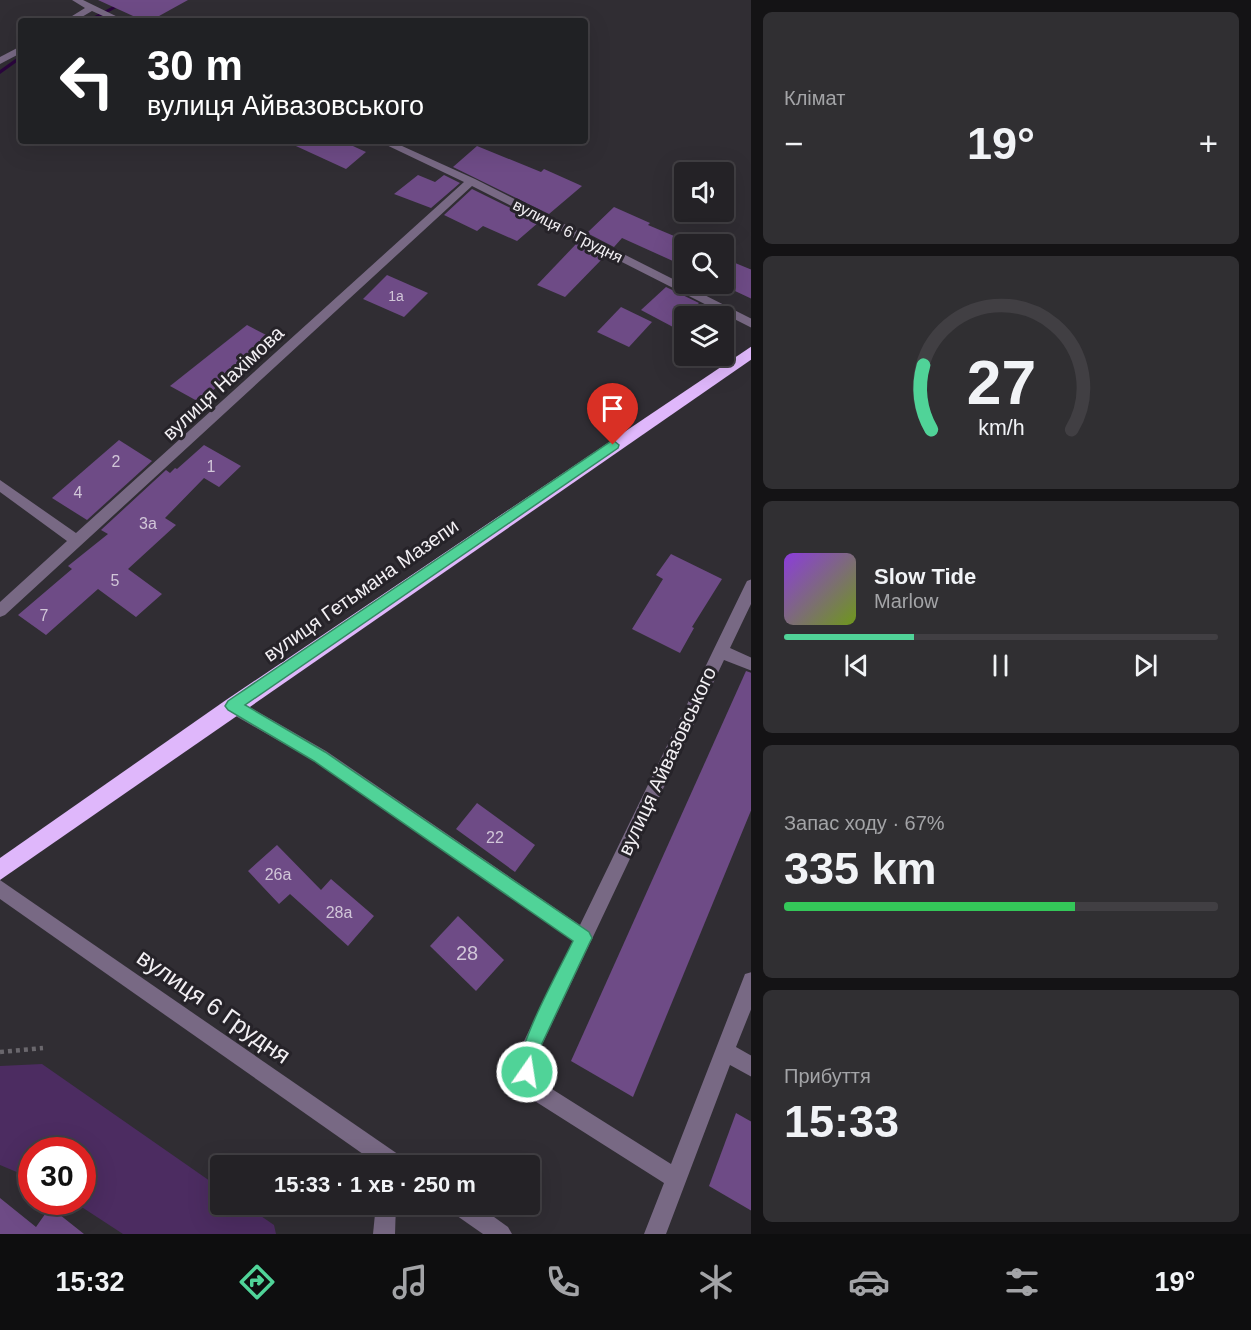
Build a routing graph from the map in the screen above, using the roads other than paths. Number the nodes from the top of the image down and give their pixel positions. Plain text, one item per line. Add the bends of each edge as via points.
1 (76, 0) edge
2 (92, 7) junction
3 (74, 18) edge
4 (115, 18) edge
5 (18, 51) edge
6 (0, 61) edge
7 (390, 144) edge
8 (471, 181) junction
9 (751, 323) edge
10 (751, 352) edge
11 (0, 485) edge
12 (78, 542) junction
13 (751, 587) edge
14 (0, 611) edge
15 (720, 651) junction
16 (751, 665) edge
17 (233, 706) junction
18 (0, 870) edge
19 (0, 889) edge
20 (584, 938) junction
21 (751, 984) edge
22 (725, 1051) junction
23 (751, 1066) edge
24 (381, 1155) edge
25 (676, 1179) junction
26 (385, 1215) edge
27 (473, 1215) edge
28 (384, 1234) edge
29 (501, 1234) edge
30 (655, 1234) edge

1 - 2 street
2 - 3 street
2 - 4 street
5 - 6 street
7 - 8 street, вулиця 6 Грудня
8 - 9 street, вулиця 6 Грудня
8 - 12 street, вулиця Нахімова
10 - 17 highway, вулиця Гетьмана Мазепи
11 - 12 street
12 - 14 street, вулиця Нахімова
13 - 15 street, вулиця Айвазовського
15 - 16 street
15 - 20 street, вулиця Айвазовського
17 - 18 highway, вулиця Гетьмана Мазепи
17 - 20 street via 320,756
19 - 24 street, вулиця 6 Грудня
20 - 25 street, вулиця Айвазовського via 530,1050 527,1072 537,1090
21 - 22 street
22 - 23 street
22 - 25 street
25 - 30 street
26 - 28 street
27 - 29 street

